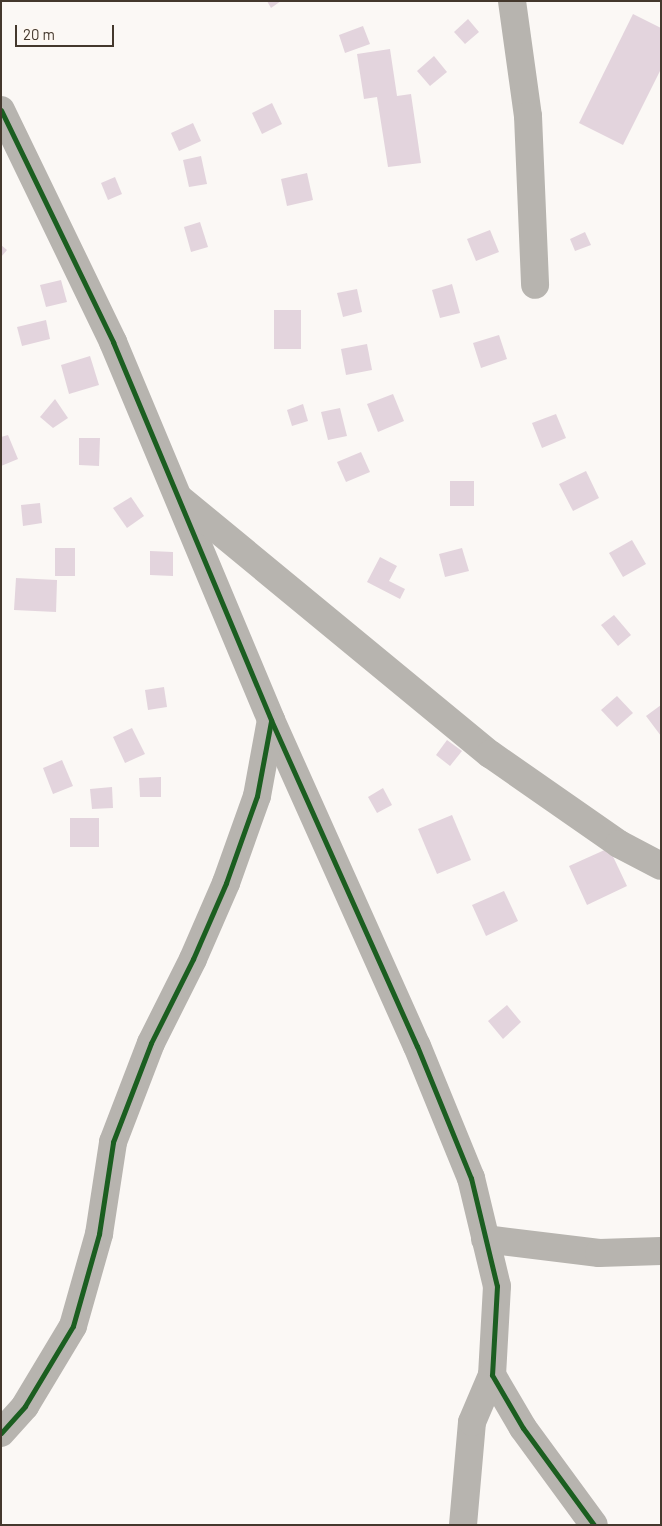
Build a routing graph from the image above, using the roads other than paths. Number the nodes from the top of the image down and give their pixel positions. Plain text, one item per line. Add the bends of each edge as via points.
1 (512, 1) edge
2 (1, 110) edge
3 (535, 285) dead end
4 (176, 496) junction
5 (271, 720) junction
6 (661, 866) edge
7 (485, 1240) junction
8 (661, 1251) edge
9 (492, 1375) junction
10 (1, 1433) edge
11 (462, 1525) edge
12 (594, 1525) edge

1 - 3 street via 528,116
2 - 4 street via 113,342
4 - 5 street
4 - 6 street via 490,754 611,839
5 - 7 street via 421,1055 471,1178
5 - 10 street via 257,796 226,883 151,1043 113,1142 99,1234 73,1326 25,1406
7 - 8 street via 599,1253
7 - 9 street via 497,1286
9 - 11 street via 472,1422
9 - 12 street via 523,1428

